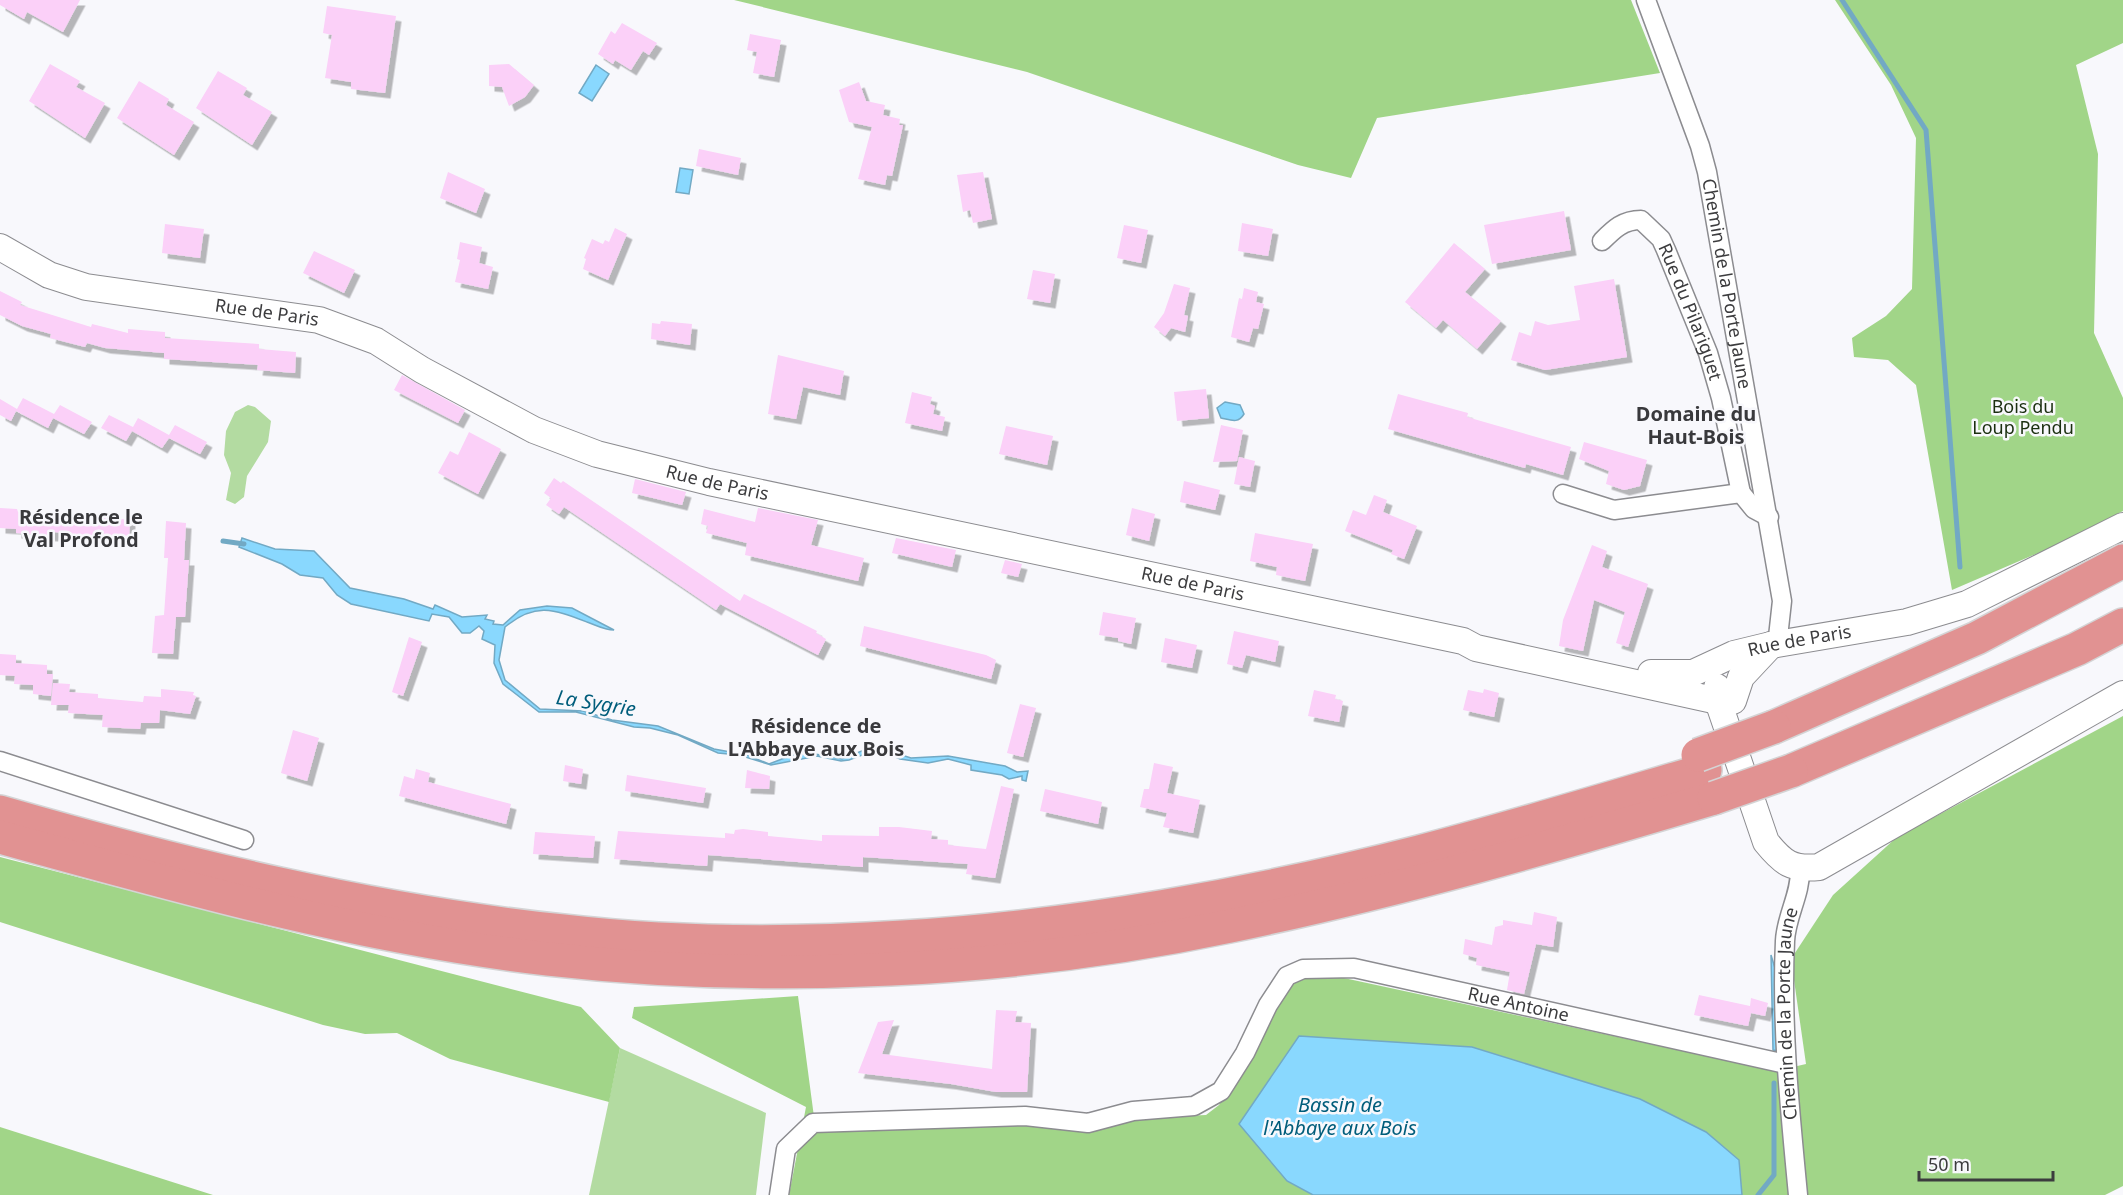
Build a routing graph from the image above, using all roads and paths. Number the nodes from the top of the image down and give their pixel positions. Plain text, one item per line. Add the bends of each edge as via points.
1 (1646, 0) edge
2 (1602, 241) dead end
3 (0, 247) edge
4 (1741, 493) junction
5 (1563, 494) dead end
6 (1769, 517) junction
7 (2123, 526) edge
8 (2123, 561) edge
9 (2123, 585) edge
10 (2123, 625) edge
11 (1463, 641) junction
12 (1771, 645) junction
13 (1729, 685) junction
14 (2123, 694) edge
15 (1782, 747) junction
16 (0, 761) edge
17 (1706, 774) junction
18 (0, 812) edge
19 (0, 837) edge
20 (244, 840) dead end
21 (1800, 869) junction
22 (1786, 1064) junction
23 (779, 1195) edge
24 (1798, 1195) edge

1 - 6 street, Chemin de la Porte Jaune via 1707,172
2 - 4 street, Rue du Pilariguet via 1630,220 1641,220 1661,239 1708,353
3 - 11 street, Rue de Paris via 49,274 86,287 319,320 376,341 534,430 597,454 709,482
4 - 5 street via 1614,510
4 - 6 street via 1754,509
6 - 12 street, Chemin de la Porte Jaune via 1782,601 1778,638
7 - 12 street, Rue de Paris via 1966,604 1907,622
8 - 15 highway
9 - 15 highway via 2039,630
10 - 15 highway via 2055,658
11 - 13 street, Rue de Paris via 1476,648
11 - 13 street, Rue de Paris via 1478,638 1509,643 1649,673 1694,673
12 - 13 street, Chemin de la Porte Jaune
13 - 21 street via 1769,851
14 - 21 street via 1819,867
15 - 17 highway
16 - 20 street
17 - 18 highway via 1415,853 1233,893 1035,924 839,940 598,934 404,909 258,879
17 - 19 highway via 1433,879 1229,926 1031,957 830,970 610,964 497,952 360,928 246,902
21 - 22 street, Chemin de la Porte Jaune via 1785,940
22 - 23 street, Rue Antoine via 1354,968 1303,969 1287,976 1221,1091 1194,1106 1133,1111 1088,1123 1016,1116 813,1123 786,1149
22 - 24 street, Chemin de la Porte Jaune

